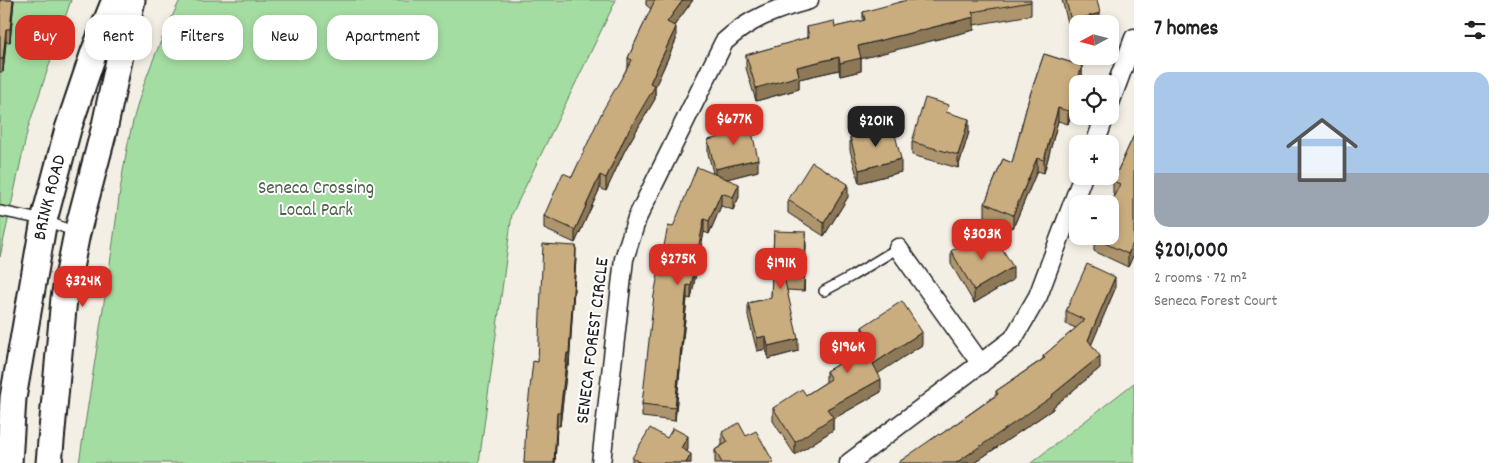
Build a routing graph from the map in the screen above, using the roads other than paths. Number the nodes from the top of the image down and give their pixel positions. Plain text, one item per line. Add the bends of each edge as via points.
1 (116, 0) edge
2 (132, 0) edge
3 (809, 0) edge
4 (1134, 38) edge
5 (1119, 79) edge
6 (1080, 185) edge
7 (0, 211) edge
8 (44, 220) junction
9 (77, 233) junction
10 (898, 248) joint
11 (824, 291) dead end
12 (981, 364) junction
13 (9, 463) edge
14 (49, 463) edge
15 (601, 463) edge
16 (849, 463) edge

1 - 8 main road, BRINK ROAD via 68,129
2 - 9 main road, BRINK ROAD via 104,130
3 - 15 street, SENECA FOREST CIRCLE via 775,9 737,30 724,42 637,218 624,259
4 - 5 street
6 - 12 street via 1038,296 1012,339
7 - 8 lane
8 - 9 lane
8 - 13 main road, BRINK ROAD via 13,398
9 - 14 main road, BRINK ROAD via 64,298
10 - 11 lane
10 - 12 street
12 - 16 street

